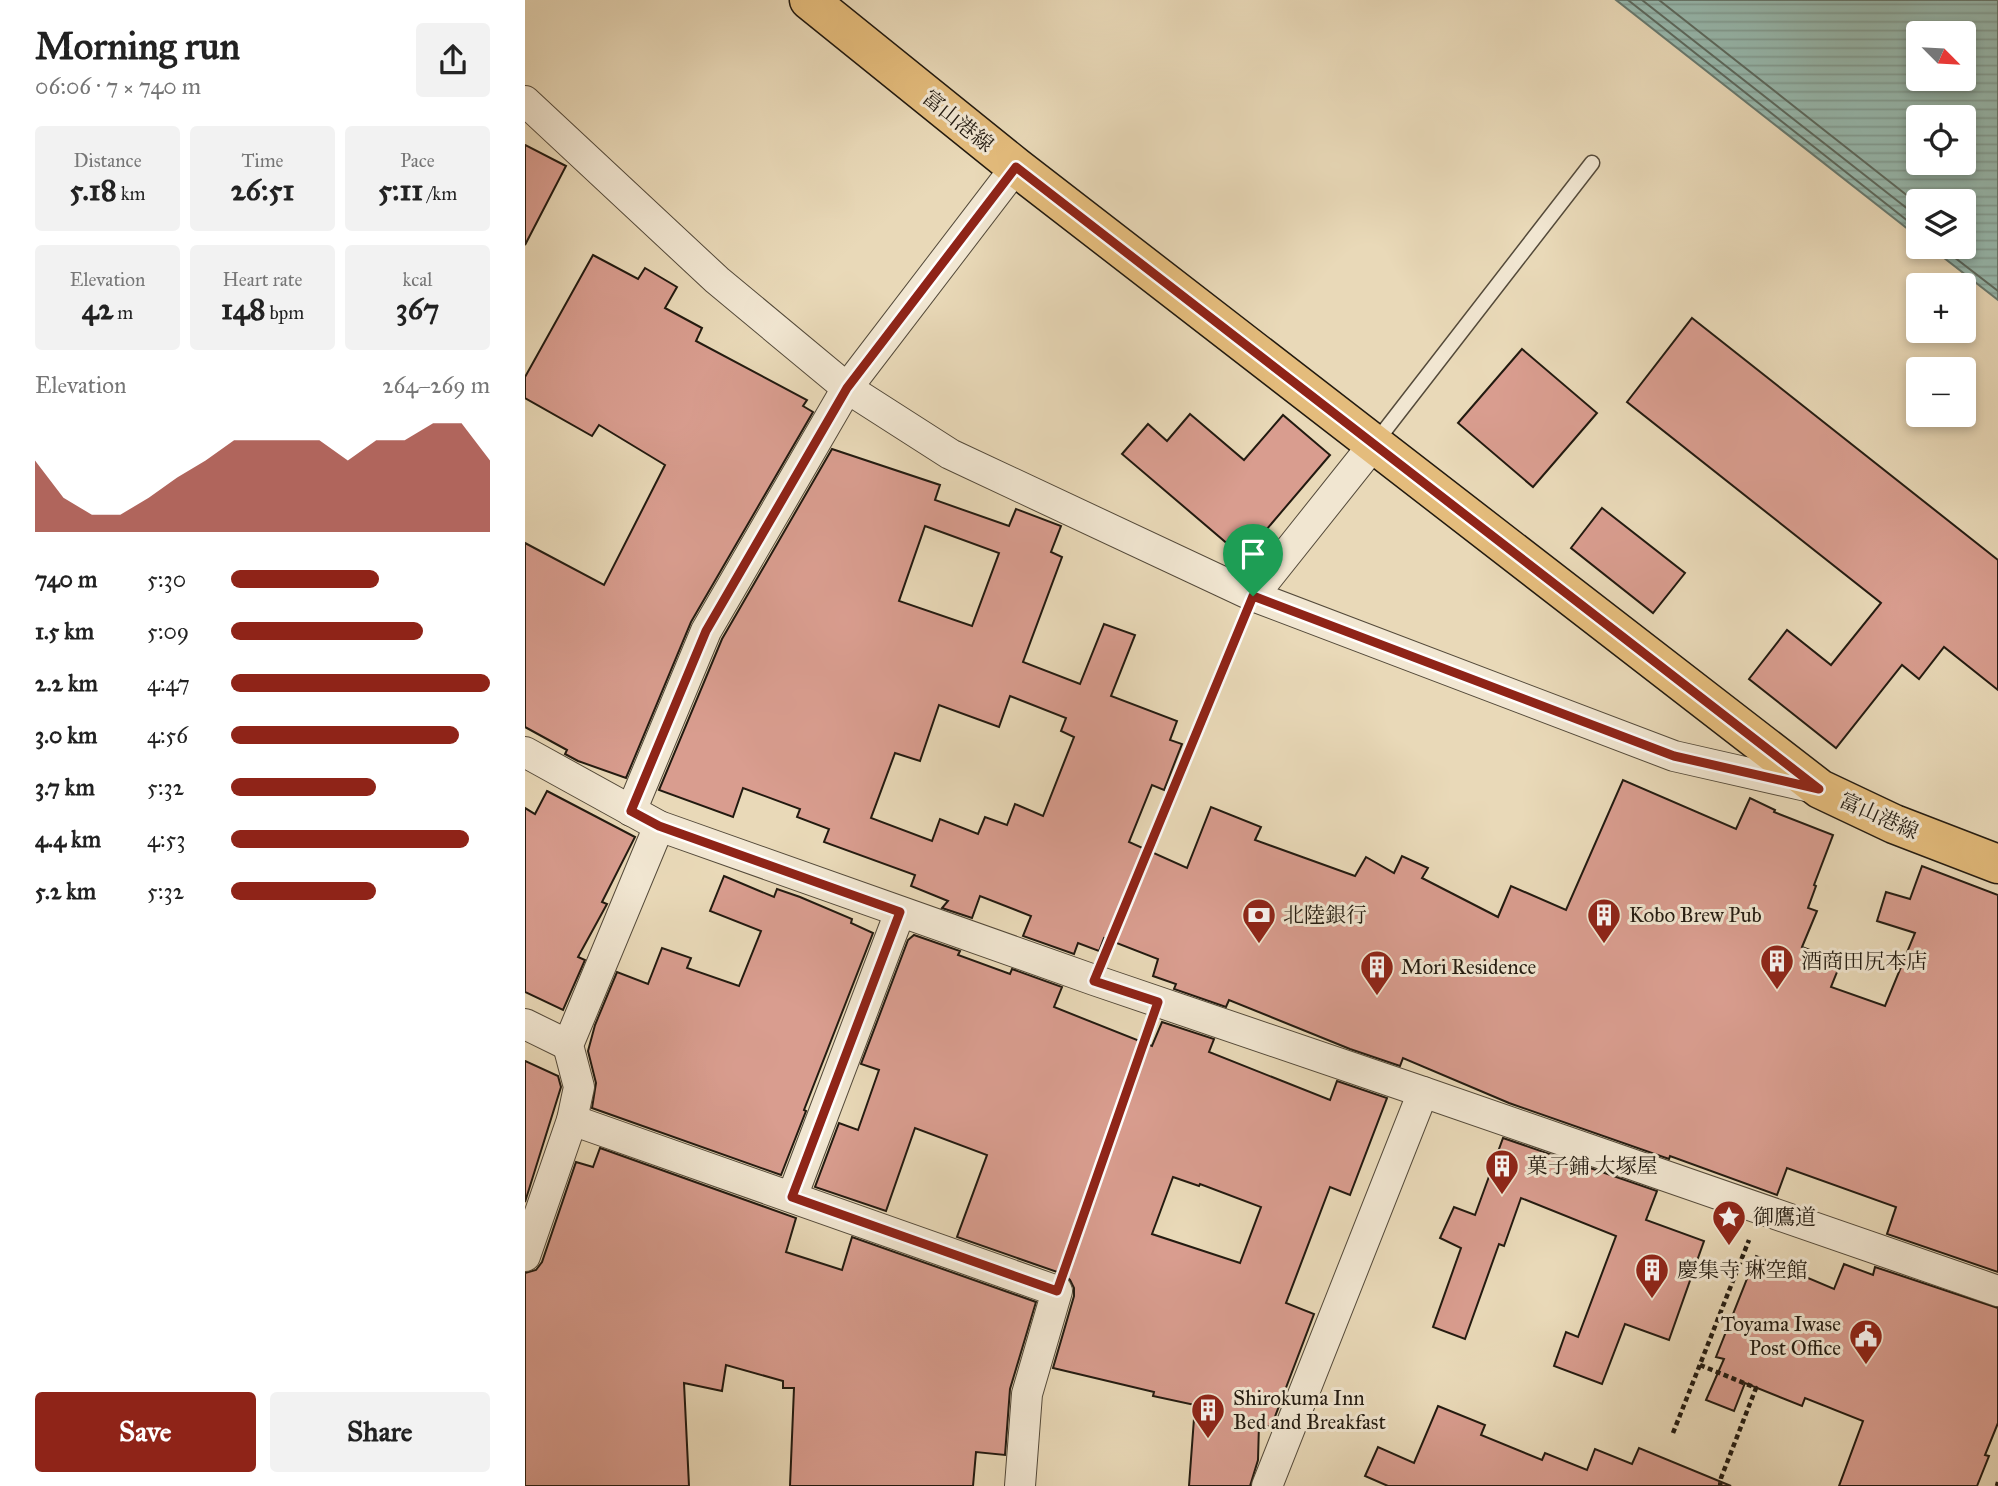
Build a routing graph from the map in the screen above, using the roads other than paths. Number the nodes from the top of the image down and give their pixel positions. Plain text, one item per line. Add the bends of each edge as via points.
1 (809, 0) edge
2 (525, 101) edge
3 (1592, 163) dead end
4 (1016, 167) junction
5 (847, 388) junction
6 (1374, 444) junction
7 (1253, 596) junction
8 (525, 752) edge
9 (1819, 789) junction
10 (631, 811) junction
11 (659, 826) junction
12 (1998, 864) edge
13 (900, 912) junction
14 (525, 1024) edge
15 (568, 1045) junction
16 (1423, 1091) junction
17 (572, 1120) junction
18 (792, 1197) junction
19 (525, 1256) edge
20 (1998, 1291) edge
21 (1020, 1486) edge
22 (1267, 1486) edge

1 - 4 main road, 富山港線
2 - 5 street via 717,280
3 - 6 lane
4 - 5 street
4 - 6 main road, 富山港線
5 - 7 street via 950,454
5 - 10 street via 706,631
6 - 7 street
6 - 9 main road, 富山港線
7 - 9 street via 1674,756
8 - 10 street
9 - 12 main road, 富山港線
10 - 11 street
11 - 13 street
11 - 15 street
13 - 16 street
13 - 18 street
14 - 15 street
15 - 17 street via 579,1087
16 - 20 street
16 - 22 street
17 - 18 street
17 - 19 street
18 - 21 street via 1057,1291 1027,1394

